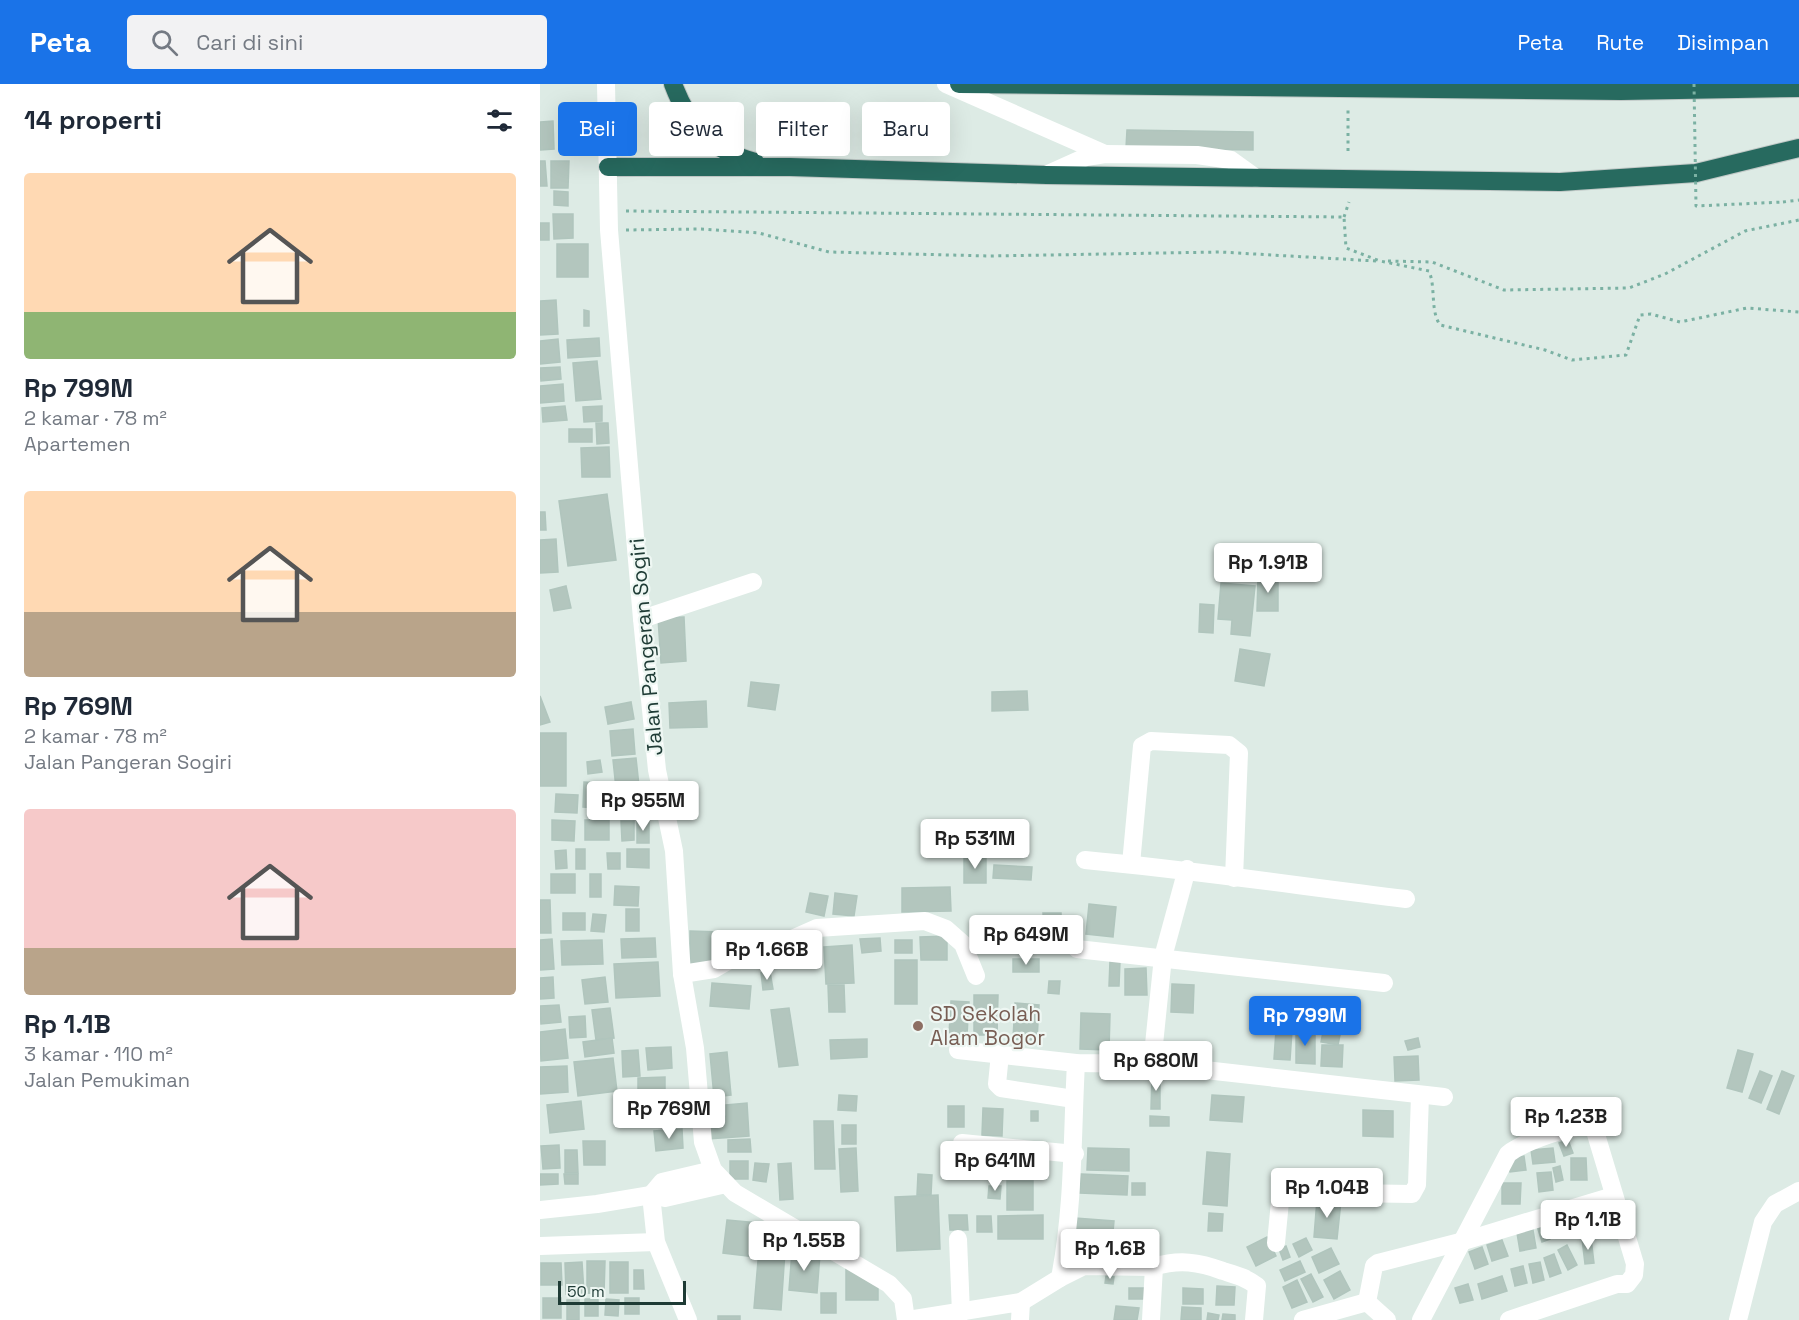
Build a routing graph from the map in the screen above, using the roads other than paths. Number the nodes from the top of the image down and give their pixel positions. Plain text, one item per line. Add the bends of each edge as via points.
1 (606, 84) edge
2 (673, 84) edge
3 (946, 84) edge
4 (959, 84) edge
5 (1799, 88) edge
6 (1799, 148) edge
7 (1105, 154) junction
8 (608, 167) junction
9 (790, 167) junction
10 (1046, 175) junction
11 (1256, 178) junction
12 (753, 582) dead end
13 (642, 619) junction
14 (1085, 860) dead end
15 (1131, 864) junction
16 (1187, 869) junction
17 (1234, 878) junction
18 (1406, 899) dead end
19 (1077, 949) dead end
20 (1163, 957) junction
21 (682, 974) junction
22 (976, 976) dead end
23 (1384, 983) dead end
24 (958, 1050) dead end
25 (1000, 1054) junction
26 (1076, 1063) junction
27 (1152, 1064) junction
28 (1420, 1095) junction
29 (1444, 1097) dead end
30 (1074, 1099) junction
31 (962, 1143) dead end
32 (1075, 1154) junction
33 (713, 1170) junction
34 (726, 1185) junction
35 (1799, 1191) edge
36 (651, 1196) junction
37 (1613, 1196) junction
38 (540, 1210) edge
39 (958, 1239) dead end
40 (1464, 1241) junction
41 (656, 1242) junction
42 (1276, 1243) dead end
43 (540, 1246) edge
44 (1154, 1267) junction
45 (1060, 1278) junction
46 (1021, 1302) junction
47 (1367, 1302) junction
48 (961, 1313) junction
49 (688, 1320) edge
50 (907, 1320) edge
51 (1020, 1320) edge
52 (1151, 1320) edge
53 (1254, 1320) edge
54 (1303, 1320) edge
55 (1387, 1320) edge
56 (1421, 1320) edge
57 (1509, 1320) edge
58 (1738, 1320) edge

1 - 8 street, Jalan Pangeran Sogiri
2 - 9 highway via 689,119 725,152 753,162
3 - 7 street
4 - 5 highway via 1621,91
6 - 11 highway via 1696,172 1560,182
7 - 10 street via 1086,157
7 - 11 street via 1197,154 1231,160
8 - 9 highway
8 - 13 street, Jalan Pangeran Sogiri via 609,230
9 - 10 highway
10 - 11 highway
12 - 13 street
13 - 21 street, Jalan Pangeran Sogiri via 657,770 674,850
14 - 15 street
15 - 16 street
15 - 17 street via 1142,746 1151,741 1229,745 1239,753
16 - 17 street
16 - 20 street
17 - 18 street
19 - 20 street
20 - 23 street
20 - 27 street
21 - 22 street via 714,969 764,940 790,940 817,928 925,921 946,929 963,944
21 - 33 street, Jalan Pangeran Sogiri via 695,1048 703,1142
24 - 25 street
25 - 26 street
25 - 30 street via 997,1084 1001,1088
26 - 27 street
26 - 30 street
27 - 28 street
28 - 29 street
28 - 42 street via 1417,1185 1412,1194 1282,1186
30 - 32 street
31 - 32 street
32 - 45 street
33 - 34 street, Jalan Pangeran Sogiri
33 - 36 street via 662,1182
34 - 36 street via 665,1198
34 - 50 street, Jalan Pangeran Sogiri via 751,1204 890,1284 903,1299
35 - 58 street via 1775,1204 1763,1222
36 - 38 street
36 - 41 street
37 - 40 street
37 - 40 street via 1595,1131 1592,1127 1579,1127 1517,1146 1508,1154
37 - 57 street via 1635,1264 1628,1284 1617,1284
39 - 48 street
40 - 47 street via 1375,1264
40 - 56 street
41 - 43 street
41 - 49 street
44 - 45 street via 1084,1266
44 - 52 street
44 - 53 street via 1168,1263 1206,1264 1248,1278 1257,1286
45 - 46 street
46 - 48 street
46 - 51 street
47 - 54 street
47 - 55 street
48 - 50 street

